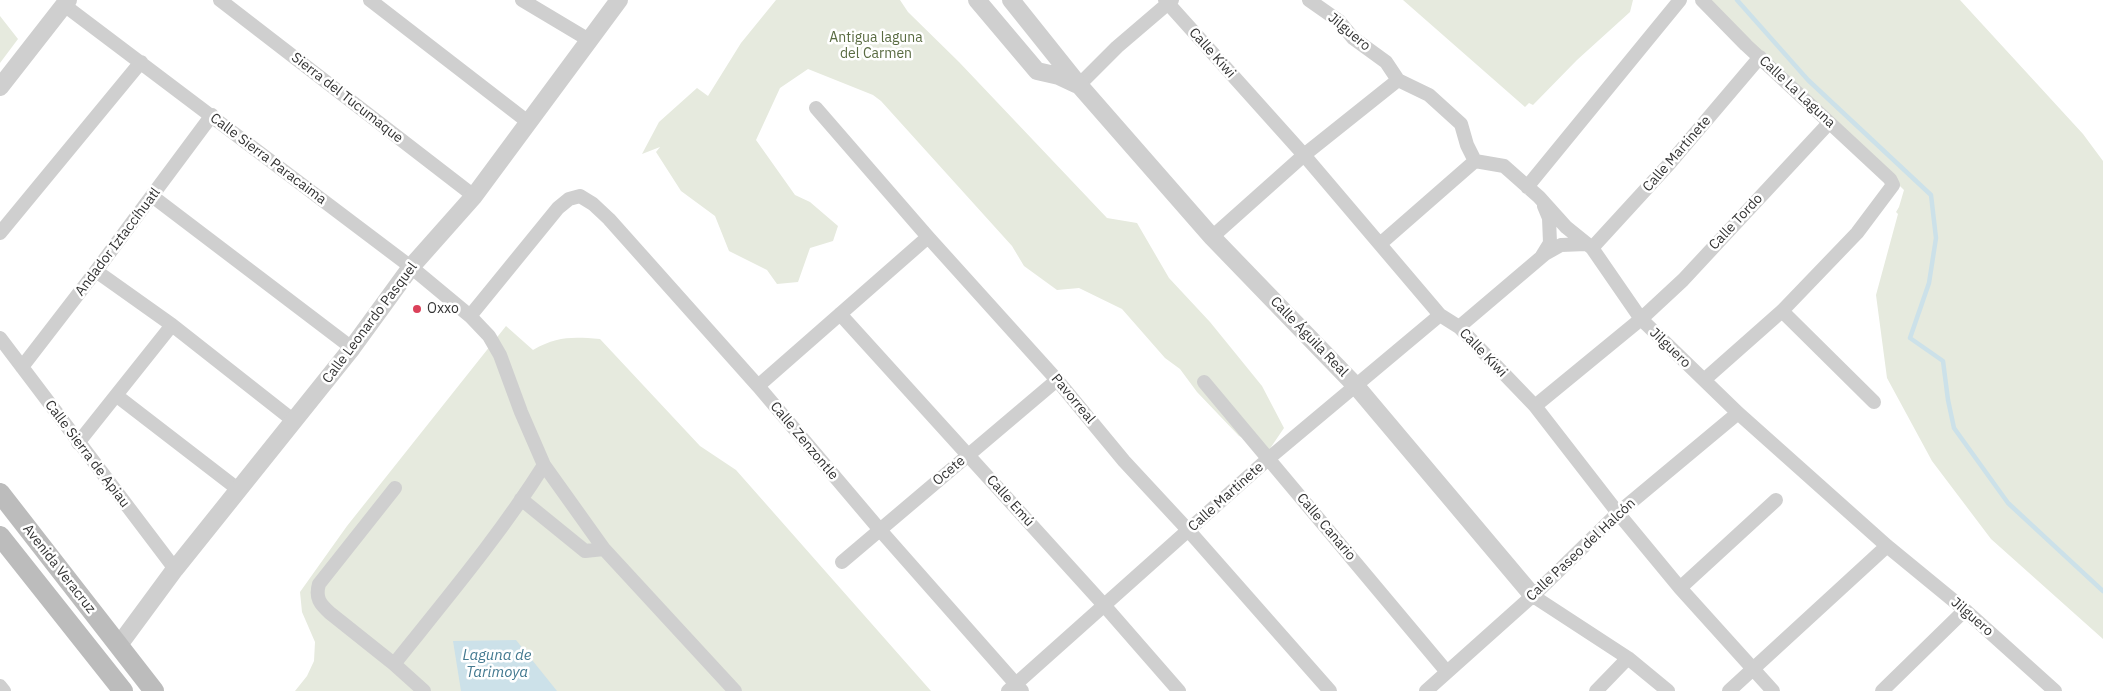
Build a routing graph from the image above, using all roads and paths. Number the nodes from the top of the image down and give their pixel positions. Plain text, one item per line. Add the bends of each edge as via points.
1 (220, 0) edge
2 (370, 0) edge
3 (522, 0) edge
4 (619, 0) edge
5 (977, 0) edge
6 (1011, 0) edge
7 (1309, 0) edge
8 (1680, 0) edge
9 (1702, 0) edge
10 (1168, 1) edge
11 (66, 2) edge
12 (589, 40) junction
13 (1760, 57) junction
14 (141, 62) junction
15 (1398, 80) junction
16 (1079, 85) junction
17 (0, 87) edge
18 (816, 108) dead end
19 (212, 115) junction
20 (528, 122) junction
21 (1829, 122) junction
22 (1304, 155) junction
23 (1475, 161) junction
24 (1526, 187) junction
25 (152, 196) junction
26 (474, 196) junction
27 (1539, 197) junction
28 (0, 233) edge
29 (928, 237) junction
30 (1212, 237) junction
31 (1380, 244) junction
32 (1589, 246) junction
33 (1540, 258) junction
34 (411, 267) junction
35 (96, 271) junction
36 (1782, 311) junction
37 (840, 314) junction
38 (1440, 315) junction
39 (470, 316) junction
40 (1641, 319) junction
41 (172, 325) junction
42 (1459, 328) junction
43 (0, 338) edge
44 (352, 348) junction
45 (22, 367) junction
46 (1057, 380) junction
47 (1704, 380) junction
48 (1204, 382) dead end
49 (758, 386) junction
50 (1356, 386) junction
51 (117, 396) junction
52 (1874, 402) dead end
53 (1535, 406) junction
54 (1738, 413) junction
55 (294, 421) junction
56 (78, 443) junction
57 (968, 454) junction
58 (1268, 459) junction
59 (544, 465) junction
60 (395, 488) dead end
61 (239, 490) junction
62 (0, 493) edge
63 (521, 499) junction
64 (1776, 500) dead end
65 (1618, 514) junction
66 (880, 530) junction
67 (1189, 531) junction
68 (0, 536) edge
69 (1887, 546) junction
70 (604, 549) junction
71 (842, 562) dead end
72 (175, 569) junction
73 (1680, 588) junction
74 (1533, 596) junction
75 (1103, 604) junction
76 (1965, 610) junction
77 (119, 645) junction
78 (1628, 658) junction
79 (394, 664) junction
80 (1752, 668) junction
81 (1447, 672) junction
82 (0, 686) edge
83 (120, 689) edge
84 (1015, 689) edge
85 (4, 691) edge
86 (154, 691) edge
87 (424, 691) edge
88 (735, 691) edge
89 (1179, 691) edge
90 (1330, 691) edge
91 (1426, 691) edge
92 (1596, 691) edge
93 (1668, 691) edge
94 (1729, 691) edge
95 (1774, 691) edge
96 (1882, 691) edge
97 (2055, 691) edge

1 - 26 street, Sierra del Tucumaque
2 - 20 street
3 - 12 street
4 - 12 street, Calle Leonardo Pasquel
5 - 16 street, Calle Águila Real via 1037,71
6 - 16 street, Calle Águila Real
7 - 15 street, Jilguero via 1386,62
8 - 24 street
9 - 13 street, Calle La Laguna
10 - 16 street
10 - 22 street, Calle Kiwi
11 - 14 street, Calle Sierra Paracaima
11 - 17 street
12 - 20 street, Calle Leonardo Pasquel
13 - 21 street, Calle La Laguna
13 - 32 street, Calle Martinete via 1670,163
14 - 19 street, Calle Sierra Paracaima
14 - 28 street
15 - 22 street
15 - 23 street, Jilguero via 1430,96 1461,124
16 - 30 street, Calle Águila Real
18 - 29 street, Pavorreal
19 - 25 street, Andador Iztaccíhuatl
19 - 34 street, Calle Sierra Paracaima
20 - 26 street, Calle Leonardo Pasquel
21 - 36 street, Calle La Laguna via 1893,183 1893,187 1858,233
21 - 40 street, Calle Tordo via 1683,280
22 - 30 street
22 - 31 street, Calle Kiwi
23 - 24 street, Jilguero via 1504,166
23 - 31 street
24 - 27 street, Jilguero
25 - 35 street, Andador Iztaccíhuatl
25 - 44 street
26 - 34 street, Calle Leonardo Pasquel
27 - 32 street, Jilguero via 1566,227
27 - 33 street via 1549,218 1550,243
29 - 37 street
29 - 46 street, Pavorreal
30 - 50 street, Calle Águila Real
31 - 38 street, Calle Kiwi
32 - 33 street via 1561,245
32 - 40 street, Jilguero
33 - 42 street
34 - 39 street, Calle Sierra Paracaima
34 - 44 street, Calle Leonardo Pasquel
35 - 41 street
35 - 45 street, Andador Iztaccíhuatl
36 - 47 street
36 - 52 street
37 - 49 street
37 - 57 street, Calle Emú
38 - 42 street, Calle Kiwi
38 - 50 street, Calle Martinete
39 - 49 street, Calle Zenzontle via 558,208 569,199 580,196 609,219
39 - 59 street, Calle Sierra Paracaima via 489,336 500,355 520,412
40 - 47 street, Jilguero
40 - 53 street, Calle Tordo
41 - 51 street
41 - 55 street
42 - 53 street, Calle Kiwi
43 - 45 street, Calle Sierra de Apiau
44 - 55 street, Calle Leonardo Pasquel
45 - 56 street, Calle Sierra de Apiau
46 - 57 street, Ocete
46 - 67 street, Pavorreal via 1124,461
47 - 54 street, Jilguero
48 - 58 street, Calle Canario
49 - 66 street, Calle Zenzontle
50 - 58 street, Calle Martinete
50 - 74 street, Calle Águila Real
51 - 56 street
51 - 61 street
53 - 65 street, Calle Kiwi
54 - 65 street, Calle Paseo del Halcón
54 - 69 street, Jilguero
55 - 61 street, Calle Leonardo Pasquel
56 - 72 street, Calle Sierra de Apiau
57 - 66 street, Ocete
57 - 75 street, Calle Emú
58 - 67 street, Calle Martinete
58 - 81 street, Calle Canario
59 - 63 street
59 - 70 street, Calle Sierra Paracaima
60 - 79 street via 318,584 316,594 320,604 330,613
61 - 72 street, Calle Leonardo Pasquel
62 - 77 main road, Avenida Veracruz
63 - 70 street via 585,551
63 - 79 street
64 - 73 street
65 - 73 street, Calle Kiwi
65 - 74 street, Calle Paseo del Halcón
66 - 71 street, Ocete
66 - 84 street, Calle Zenzontle
67 - 75 street, Calle Martinete
67 - 90 street, Pavorreal
68 - 83 main road, Avenida Veracruz
69 - 76 street, Jilguero
69 - 80 street
70 - 88 street, Calle Sierra Paracaima
72 - 77 street, Calle Leonardo Pasquel
73 - 80 street, Calle Kiwi
74 - 78 street
74 - 81 street, Calle Paseo del Halcón
75 - 84 street, Calle Martinete
75 - 89 street, Calle Emú
76 - 96 street
76 - 97 street, Jilguero
77 - 86 main road, Avenida Veracruz
78 - 92 street
78 - 93 street
79 - 87 street
80 - 94 street
80 - 95 street, Calle Kiwi
81 - 91 street, Calle Paseo del Halcón
82 - 85 street

